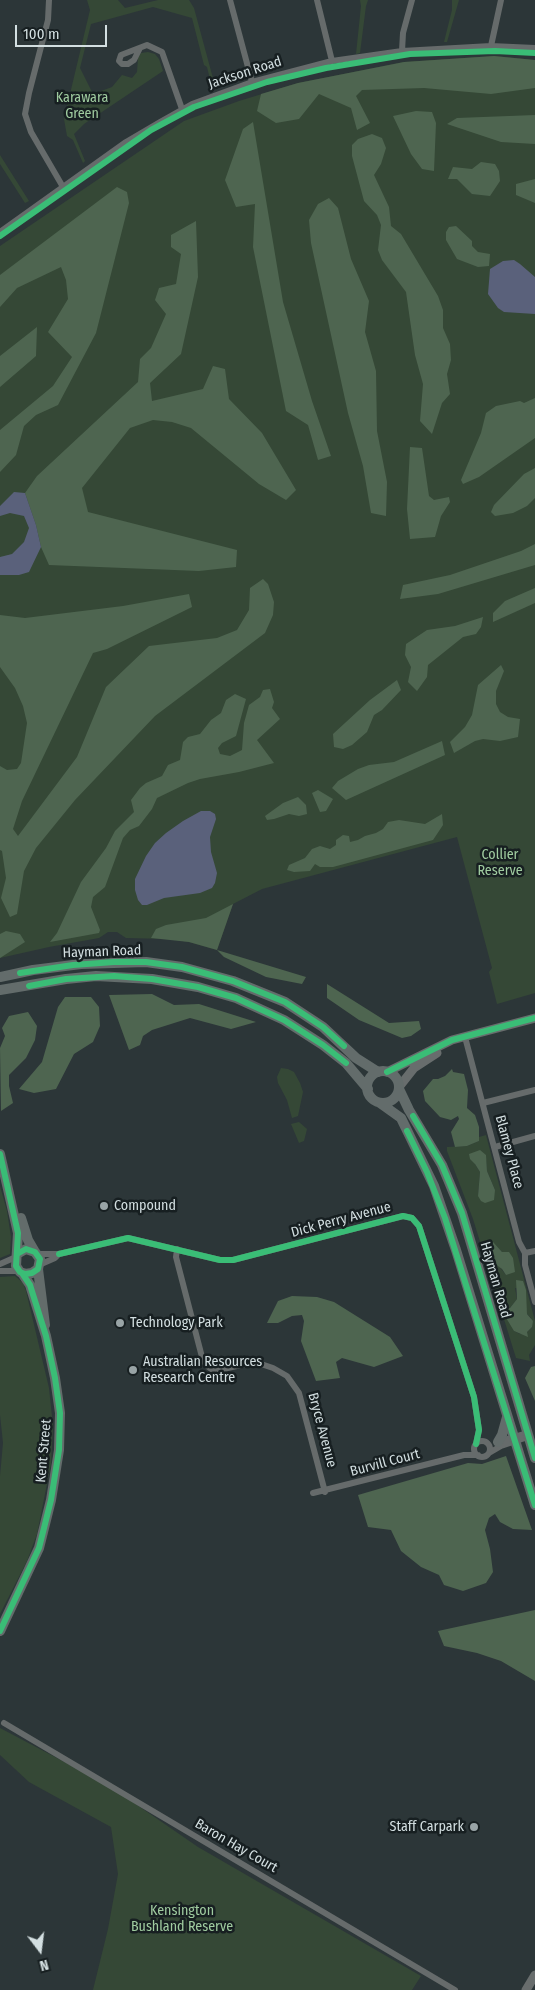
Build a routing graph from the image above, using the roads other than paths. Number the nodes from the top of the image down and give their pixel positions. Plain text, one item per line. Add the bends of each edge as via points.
1 (49, 0) edge
2 (230, 0) edge
3 (317, 0) edge
4 (412, 0) edge
5 (501, 0) edge
6 (491, 46) junction
7 (140, 48) dead end
8 (535, 48) edge
9 (402, 51) junction
10 (332, 61) junction
11 (252, 82) junction
12 (182, 109) junction
13 (63, 187) junction
14 (0, 232) edge
15 (0, 978) edge
16 (0, 990) edge
17 (535, 1018) edge
18 (466, 1037) junction
19 (383, 1072) junction
20 (399, 1088) junction
21 (368, 1089) junction
22 (535, 1090) edge
23 (380, 1102) junction
24 (483, 1103) junction
25 (535, 1136) edge
26 (494, 1147) junction
27 (0, 1154) edge
28 (11, 1196) junction
29 (177, 1249) junction
30 (535, 1251) edge
31 (36, 1253) junction
32 (525, 1253) junction
33 (58, 1254) junction
34 (16, 1256) junction
35 (0, 1264) edge
36 (39, 1267) junction
37 (0, 1271) edge
38 (20, 1272) junction
39 (535, 1302) edge
40 (46, 1336) junction
41 (507, 1417) junction
42 (479, 1430) junction
43 (527, 1435) junction
44 (514, 1439) junction
45 (491, 1443) junction
46 (476, 1445) junction
47 (489, 1453) junction
48 (464, 1455) junction
49 (478, 1455) junction
50 (535, 1458) edge
51 (325, 1492) junction
52 (313, 1493) dead end
53 (535, 1505) edge
54 (0, 1629) edge
55 (4, 1723) dead end
56 (535, 1975) edge
57 (455, 1990) edge
58 (526, 1990) edge

1 - 13 street via 48,20 28,93 26,114 31,132
2 - 11 street
3 - 10 street
4 - 9 street
5 - 6 street
6 - 8 street, Jackson Road
6 - 9 street, Jackson Road
7 - 12 street via 147,45 162,52
9 - 10 street, Jackson Road
10 - 11 street, Jackson Road
11 - 12 street, Jackson Road
12 - 13 street, Jackson Road via 126,142
13 - 14 street, Jackson Road
15 - 19 main road, Hayman Road via 81,964 146,962 182,967 233,980 285,1002 323,1027 356,1058
16 - 21 main road, Hayman Road via 96,976 152,979 198,987 236,998 284,1020 323,1045
17 - 18 main road
18 - 19 main road via 437,1046
18 - 20 main road via 425,1059
18 - 24 street, Blamey Place
19 - 20 main road via 396,1078
19 - 21 main road via 369,1081
20 - 23 main road via 394,1099
20 - 43 main road, Hayman Road via 442,1165 462,1213
21 - 23 main road via 372,1098
22 - 24 street
23 - 41 main road, Hayman Road via 401,1118 434,1186
24 - 26 street, Blamey Place
25 - 26 street
26 - 32 street, Blamey Place
27 - 28 main road
28 - 31 main road
28 - 34 main road via 18,1233
29 - 33 street, Dick Perry Avenue via 128,1238
29 - 42 street, Dick Perry Avenue via 232,1260 403,1216 412,1218 419,1226 474,1397
29 - 51 street, Bryce Avenue via 176,1257 206,1365 214,1370 261,1364 287,1376 299,1393
30 - 32 street
31 - 33 street, Dick Perry Avenue
31 - 34 main road via 26,1249
31 - 36 main road via 40,1259
32 - 39 street, Blamey Place
33 - 36 street, Dick Perry Avenue
34 - 35 street
34 - 38 main road via 15,1264
36 - 38 main road via 30,1274
36 - 40 main road, Kent Street
37 - 38 street
38 - 40 main road, Kent Street via 30,1285
40 - 54 main road, Kent Street via 58,1397 59,1450 39,1548
41 - 44 main road, Hayman Road
41 - 45 main road via 502,1435
42 - 45 street, Dick Perry Avenue
42 - 46 street, Dick Perry Avenue
43 - 44 street
43 - 50 main road, Hayman Road
44 - 45 street
44 - 47 street
44 - 53 main road, Hayman Road
45 - 46 street via 481,1441
45 - 47 street
46 - 48 street, Burvill Court
46 - 49 street
47 - 49 street
48 - 49 street, Burvill Court
48 - 51 street, Burvill Court
51 - 52 street, Burvill Court
55 - 57 street, Baron Hay Court
56 - 58 main road

